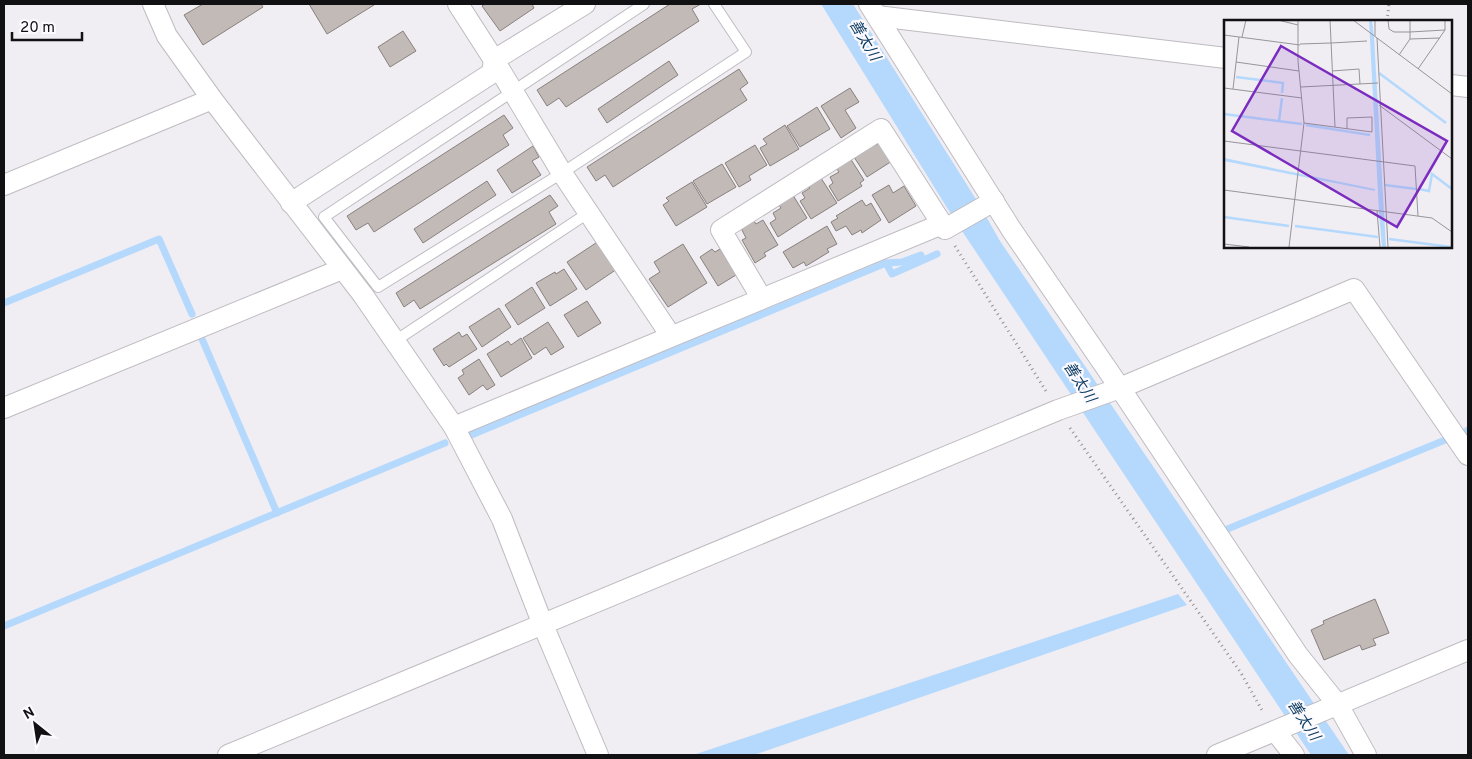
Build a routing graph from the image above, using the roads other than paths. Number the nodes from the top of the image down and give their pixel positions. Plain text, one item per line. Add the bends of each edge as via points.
1 (154, 4) edge
2 (458, 4) edge
3 (585, 4) edge
4 (644, 4) edge
5 (714, 4) edge
6 (873, 10) edge
7 (1224, 58) edge
8 (494, 60) junction
9 (1452, 85) edge
10 (1468, 87) edge
11 (512, 91) junction
12 (212, 99) junction
13 (562, 173) junction
14 (4, 184) edge
15 (990, 202) junction
16 (292, 203) junction
17 (588, 213) junction
18 (948, 227) road end
19 (342, 268) junction
20 (762, 299) junction
21 (671, 336) junction
22 (395, 341) junction
23 (1116, 389) junction
24 (4, 408) edge
25 (454, 426) junction
26 (1468, 455) edge
27 (543, 625) junction
28 (1468, 650) edge
29 (1333, 707) junction
30 (1277, 730) junction
31 (228, 755) edge
32 (598, 755) edge
33 (1217, 755) edge
34 (1294, 755) edge
35 (1366, 755) edge

1 - 12 street via 167,36
2 - 8 street
3 - 8 street
4 - 11 lane
5 - 13 lane via 746,52
6 - 7 street
6 - 15 street
8 - 11 street
8 - 16 street via 492,73
9 - 10 street
11 - 13 street
11 - 13 lane via 324,217 378,287
12 - 14 street
12 - 16 street
13 - 17 street
15 - 18 street
15 - 23 street
16 - 19 street
17 - 21 street
17 - 22 lane
19 - 22 street
19 - 24 street
20 - 20 street via 942,224 881,130 721,230
20 - 21 street
21 - 25 street
22 - 25 street
23 - 26 street via 1354,289
23 - 27 street
23 - 29 street
25 - 27 street via 502,519
27 - 31 street
27 - 32 street
28 - 29 street
29 - 30 street
29 - 35 street
30 - 33 street
30 - 34 street

